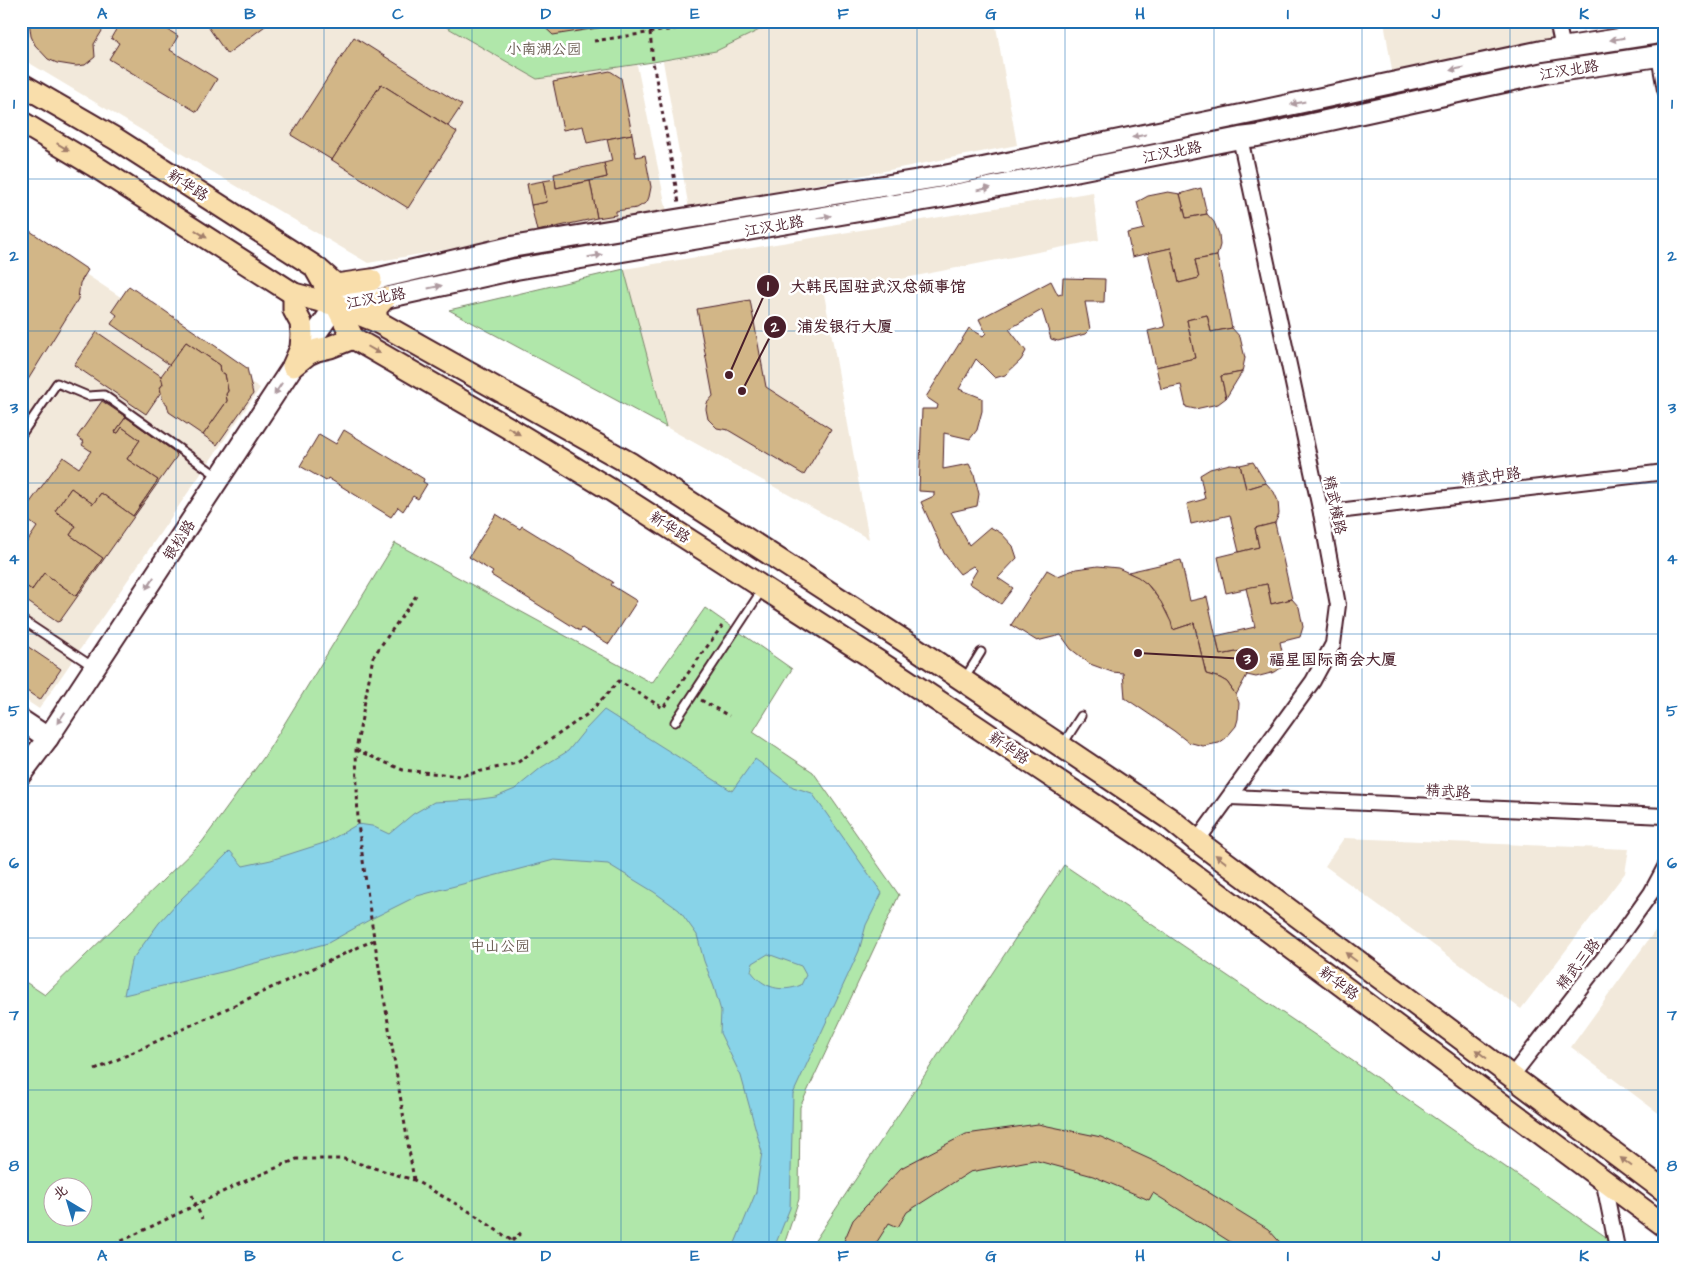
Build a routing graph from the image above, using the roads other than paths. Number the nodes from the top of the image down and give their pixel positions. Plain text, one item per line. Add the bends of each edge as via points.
1 (1558, 21) edge
2 (1665, 32) edge
3 (1563, 48) junction
4 (1662, 55) edge
5 (21, 84) edge
6 (1665, 90) edge
7 (21, 122) edge
8 (1240, 138) junction
9 (314, 266) junction
10 (371, 280) junction
11 (294, 294) junction
12 (385, 298) junction
13 (336, 305) junction
14 (376, 320) junction
15 (353, 338) junction
16 (293, 366) junction
17 (21, 435) edge
18 (1665, 472) edge
19 (220, 477) junction
20 (1321, 513) junction
21 (763, 588) junction
22 (21, 619) edge
23 (981, 652) dead end
24 (94, 668) junction
25 (963, 681) junction
26 (1081, 716) dead end
27 (21, 720) edge
28 (675, 722) dead end
29 (48, 738) junction
30 (1061, 746) junction
31 (21, 774) edge
32 (1230, 797) junction
33 (1665, 816) edge
34 (1197, 841) junction
35 (1665, 867) edge
36 (1511, 1077) junction
37 (1603, 1179) junction
38 (1665, 1191) edge
39 (1665, 1226) edge
40 (1617, 1248) edge

1 - 3 street
2 -> 3 main road, 江汉北路
3 -> 10 main road, 江汉北路 via 944,176 511,247
4 - 6 street
4 - 8 main road, 江汉北路 via 1545,73
5 - 9 main road, 新华路 via 116,139
7 -> 11 main road, 新华路
12 -> 8 main road, 江汉北路 via 516,270 948,196
8 - 20 street, 精武横路
9 - 10 main road via 336,285
9 - 13 main road, 新华路
10 - 13 main road, 江汉北路
11 - 13 main road, 新华路
11 - 16 main road via 294,310 301,323 302,335 301,348
12 - 13 main road, 江汉北路
12 - 14 main road via 376,308
13 - 14 main road, 新华路
13 - 15 main road, 新华路
13 - 16 main road, 银松路
14 - 25 main road, 新华路 via 631,464
15 - 16 main road via 308,354
15 -> 21 main road, 新华路 via 508,427
16 -> 19 main road, 银松路
17 - 19 lane via 57,383 88,396 104,395
18 - 20 street, 精武中路
19 -> 24 main road, 银松路
20 - 32 street, 精武横路 via 1338,605 1333,644 1313,681
21 - 28 lane
21 - 37 main road, 新华路 via 1144,838
22 - 24 lane
23 - 25 lane
24 -> 29 main road, 银松路
25 - 30 main road, 新华路
26 - 30 lane
27 - 29 main road
29 - 31 main road, 银松路
30 - 34 main road, 新华路 via 1170,819
32 - 33 street, 精武路
32 - 34 street, 精武横路
36 -> 34 main road, 新华路
35 - 36 street, 精武三路 via 1616,942
38 -> 36 main road, 新华路
37 - 39 main road, 新华路
37 - 40 street

